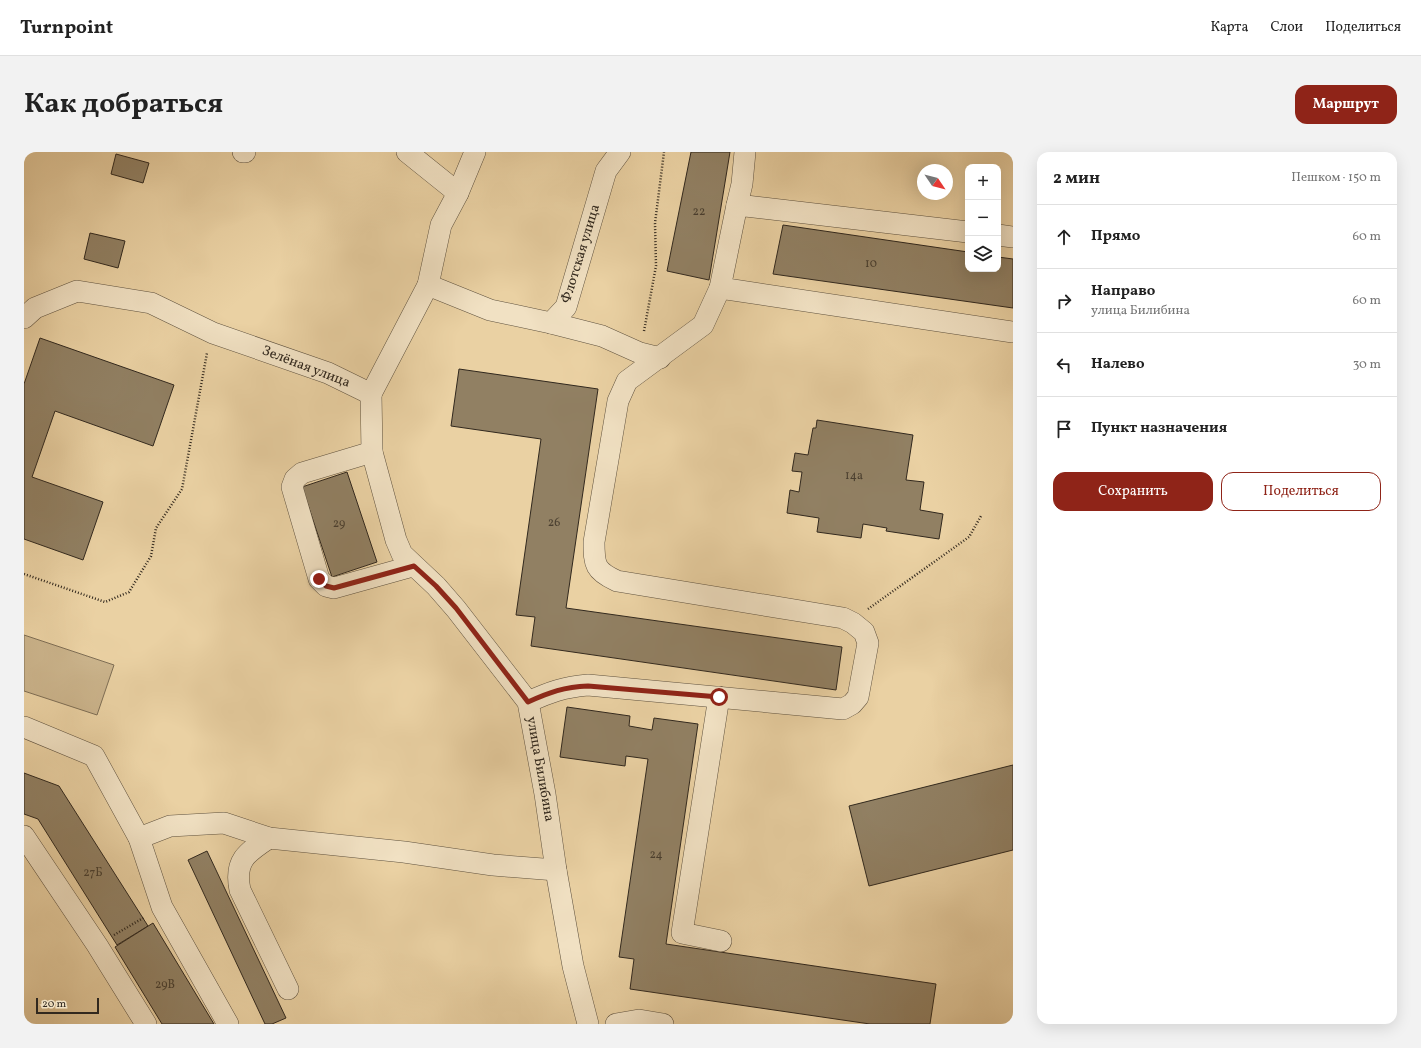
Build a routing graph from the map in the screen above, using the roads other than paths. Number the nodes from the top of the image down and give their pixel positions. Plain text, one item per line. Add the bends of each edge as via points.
1 (407, 152) edge
2 (475, 152) edge
3 (620, 152) edge
4 (745, 152) edge
5 (458, 193) junction
6 (737, 205) junction
7 (965, 232) edge
8 (1001, 235) edge
9 (1013, 237) edge
10 (428, 285) junction
11 (720, 288) junction
12 (30, 313) edge
13 (551, 323) junction
14 (1013, 332) edge
15 (650, 355) junction
16 (372, 394) junction
17 (372, 452) junction
18 (414, 566) junction
19 (719, 697) junction
20 (528, 702) junction
21 (24, 727) edge
22 (24, 836) edge
23 (140, 838) junction
24 (268, 838) junction
25 (556, 870) junction
26 (721, 940) dead end
27 (288, 989) dead end
28 (146, 1024) edge
29 (228, 1024) edge
30 (588, 1024) edge
31 (616, 1024) edge
32 (663, 1024) edge

1 - 5 street
2 - 5 street
3 - 13 street, Флотская улица via 606,171 566,307
4 - 6 street
5 - 10 street via 441,225
6 - 7 street
6 - 11 street
8 - 9 street
10 - 13 street via 490,310
10 - 16 street
11 - 14 street
11 - 15 street via 703,325
12 - 16 street, Зелёная улица via 77,291 151,303 213,333 328,372
13 - 15 street via 602,336
15 - 19 street via 628,381 618,401 594,542 594,561 604,575 617,581 843,618 864,632 868,643 858,696 852,704 843,709
16 - 17 street, улица Билибина
17 - 18 street, улица Билибина via 396,540 402,554
17 - 18 street via 302,473 295,479 292,487 319,579 326,586 334,588
18 - 20 street, улица Билибина via 456,608
19 - 20 street via 588,686 548,692
19 - 26 street via 682,934
20 - 25 street, улица Билибина
21 - 23 street via 94,756
22 - 28 street
23 - 24 street via 170,826 224,823
23 - 29 street via 162,907
24 - 25 street
24 - 27 street via 247,854 239,867 238,879 240,890
25 - 30 street, улица Билибина via 572,966
31 - 32 street via 639,1020

